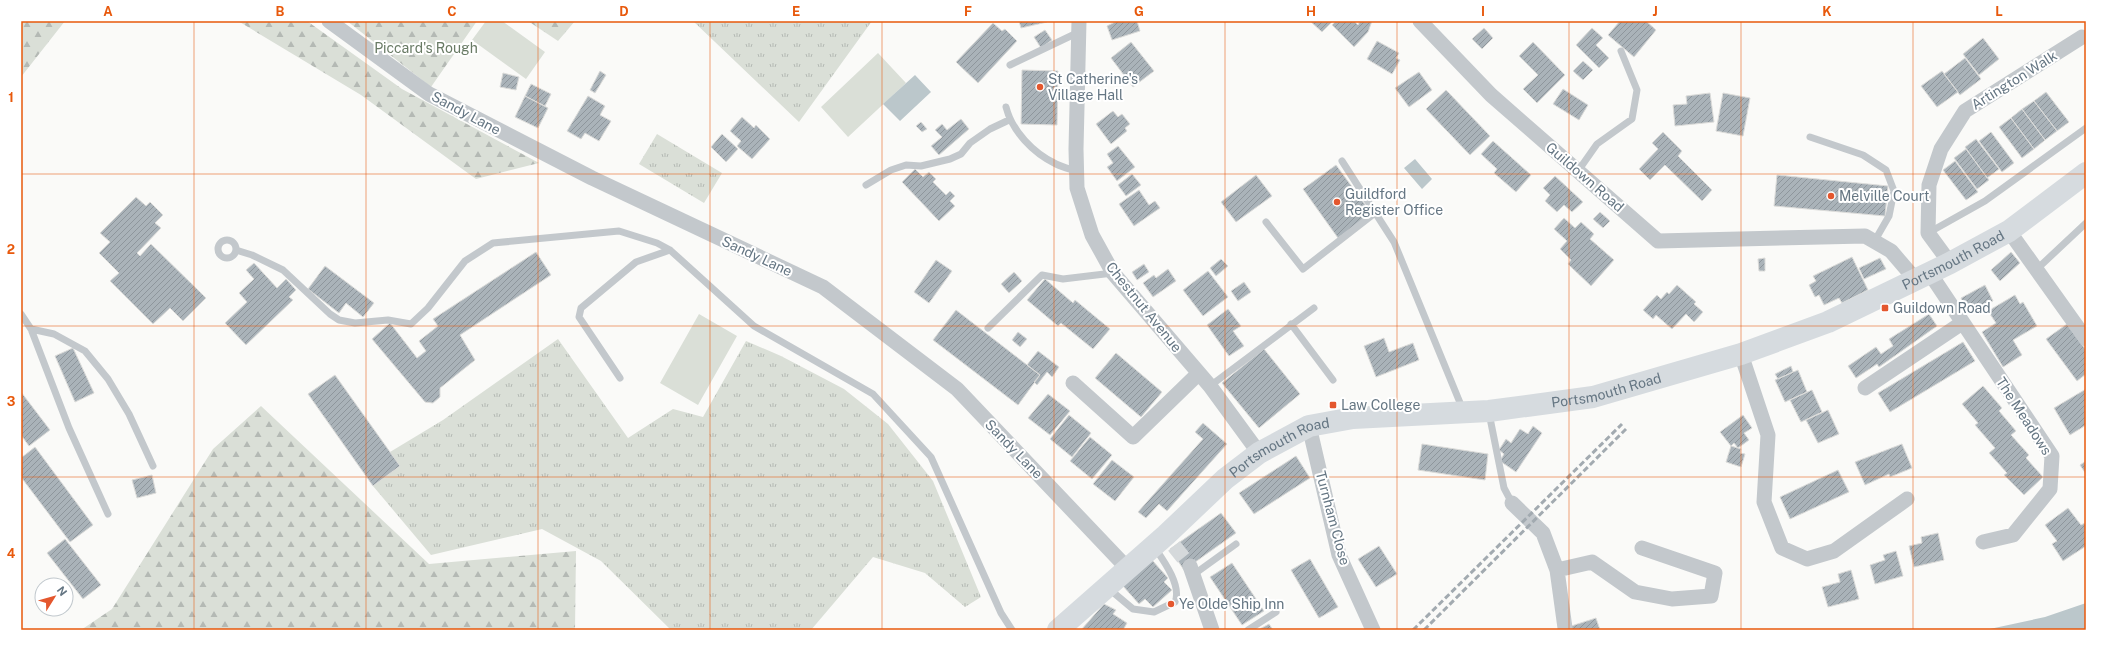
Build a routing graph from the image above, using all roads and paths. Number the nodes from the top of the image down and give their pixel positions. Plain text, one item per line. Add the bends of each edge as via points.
1 (329, 21) edge
2 (1420, 21) edge
3 (1079, 26) edge
4 (2082, 37) dead end
5 (1621, 51) dead end
6 (1010, 65) dead end
7 (1006, 107) dead end
8 (1010, 120) junction
9 (2086, 128) edge
10 (1810, 137) dead end
11 (1342, 161) dead end
12 (1076, 171) junction
13 (1578, 171) junction
14 (2086, 173) edge
15 (866, 185) dead end
16 (1375, 213) junction
17 (1266, 222) dead end
18 (2086, 223) edge
19 (2009, 231) junction
20 (1928, 234) junction
21 (1874, 242) junction
22 (236, 250) dead end
23 (670, 250) junction
24 (1950, 263) junction
25 (2037, 270) junction
26 (1113, 273) junction
27 (1922, 275) junction
28 (1314, 308) dead end
29 (21, 314) edge
30 (1962, 322) junction
31 (1290, 324) junction
32 (988, 328) dead end
33 (31, 329) junction
34 (2086, 339) edge
35 (1741, 354) junction
36 (1199, 373) junction
37 (620, 378) dead end
38 (1333, 380) dead end
39 (1073, 383) dead end
40 (1210, 386) junction
41 (1865, 388) dead end
42 (1489, 411) junction
43 (1463, 412) junction
44 (1309, 426) junction
45 (1259, 453) junction
46 (153, 466) dead end
47 (1907, 499) dead end
48 (1512, 503) joint
49 (108, 514) dead end
50 (1165, 542) junction
51 (1983, 542) dead end
52 (1236, 544) dead end
53 (1642, 548) dead end
54 (1128, 569) junction
55 (1191, 570) joint
56 (1557, 570) junction
57 (1108, 587) junction
58 (1276, 612) dead end
59 (1565, 628) dead end
60 (1012, 630) edge
61 (1058, 630) edge
62 (1212, 630) edge
63 (1248, 630) edge
64 (1373, 630) edge

1 - 54 street, Sandy Lane via 429,94 592,178 823,287 957,389
2 - 13 street, Guildown Road via 1491,95
3 - 6 lane
3 - 12 street, Chestnut Avenue
4 - 20 street, Artington Walk via 1965,112 1941,150 1929,185
5 - 13 lane via 1637,90 1632,119 1596,144
7 - 8 lane
8 - 12 lane via 1035,150 1056,164
8 - 15 lane via 990,129 950,160 921,166 906,165 891,170
9 - 20 lane via 1985,201
10 - 21 lane via 1862,155 1886,170 1894,191 1888,216
11 - 16 lane
12 - 26 street, Chestnut Avenue via 1077,188 1092,235
13 - 21 street, Guildown Road via 1658,241 1865,236
14 - 19 main road, Portsmouth Road
16 - 17 lane via 1303,269
16 - 43 lane via 1394,242
18 - 25 lane
19 - 24 main road, Portsmouth Road
19 - 25 street
20 - 24 street
21 - 27 street, Guildown Road via 1891,251
22 - 23 lane via 283,270 339,320 355,323 388,320 411,324 428,308 465,261 492,243 619,232 658,243
23 - 37 lane via 636,262 581,308 579,317
23 - 60 lane via 754,326 873,394 931,457 1001,613
24 - 27 main road, Portsmouth Road
25 - 34 street
26 - 32 lane via 1063,279 1042,275
26 - 36 street, Chestnut Avenue
27 - 30 street, The Meadows
27 - 35 main road, Portsmouth Road via 1828,322
28 - 31 lane
29 - 33 lane
30 - 41 street
30 - 51 street, The Meadows via 2052,456 2050,489 2013,535
31 - 38 lane
31 - 40 lane
33 - 46 lane via 54,334 85,351 112,385 129,414
33 - 49 lane via 69,428
35 - 42 main road, Portsmouth Road via 1593,396
35 - 47 street via 1768,435 1764,502 1782,548 1807,559 1834,551
36 - 39 street via 1132,437
36 - 40 street, Chestnut Avenue
40 - 45 street, Chestnut Avenue
42 - 43 main road, Portsmouth Road
42 - 48 lane via 1504,488
43 - 44 main road, Portsmouth Road via 1353,418
44 - 45 main road, Portsmouth Road
44 - 64 street, Turnham Close via 1340,555
45 - 50 main road, Portsmouth Road via 1225,479
48 - 56 street via 1543,534
50 - 54 main road, Portsmouth Road
50 - 57 lane via 1178,597 1175,602 1154,612 1133,609
52 - 55 lane
53 - 56 street via 1715,573 1711,596 1672,599 1635,592 1592,562
54 - 57 main road, Portsmouth Road
55 - 62 street
56 - 59 street
57 - 61 main road, Portsmouth Road
58 - 63 lane

